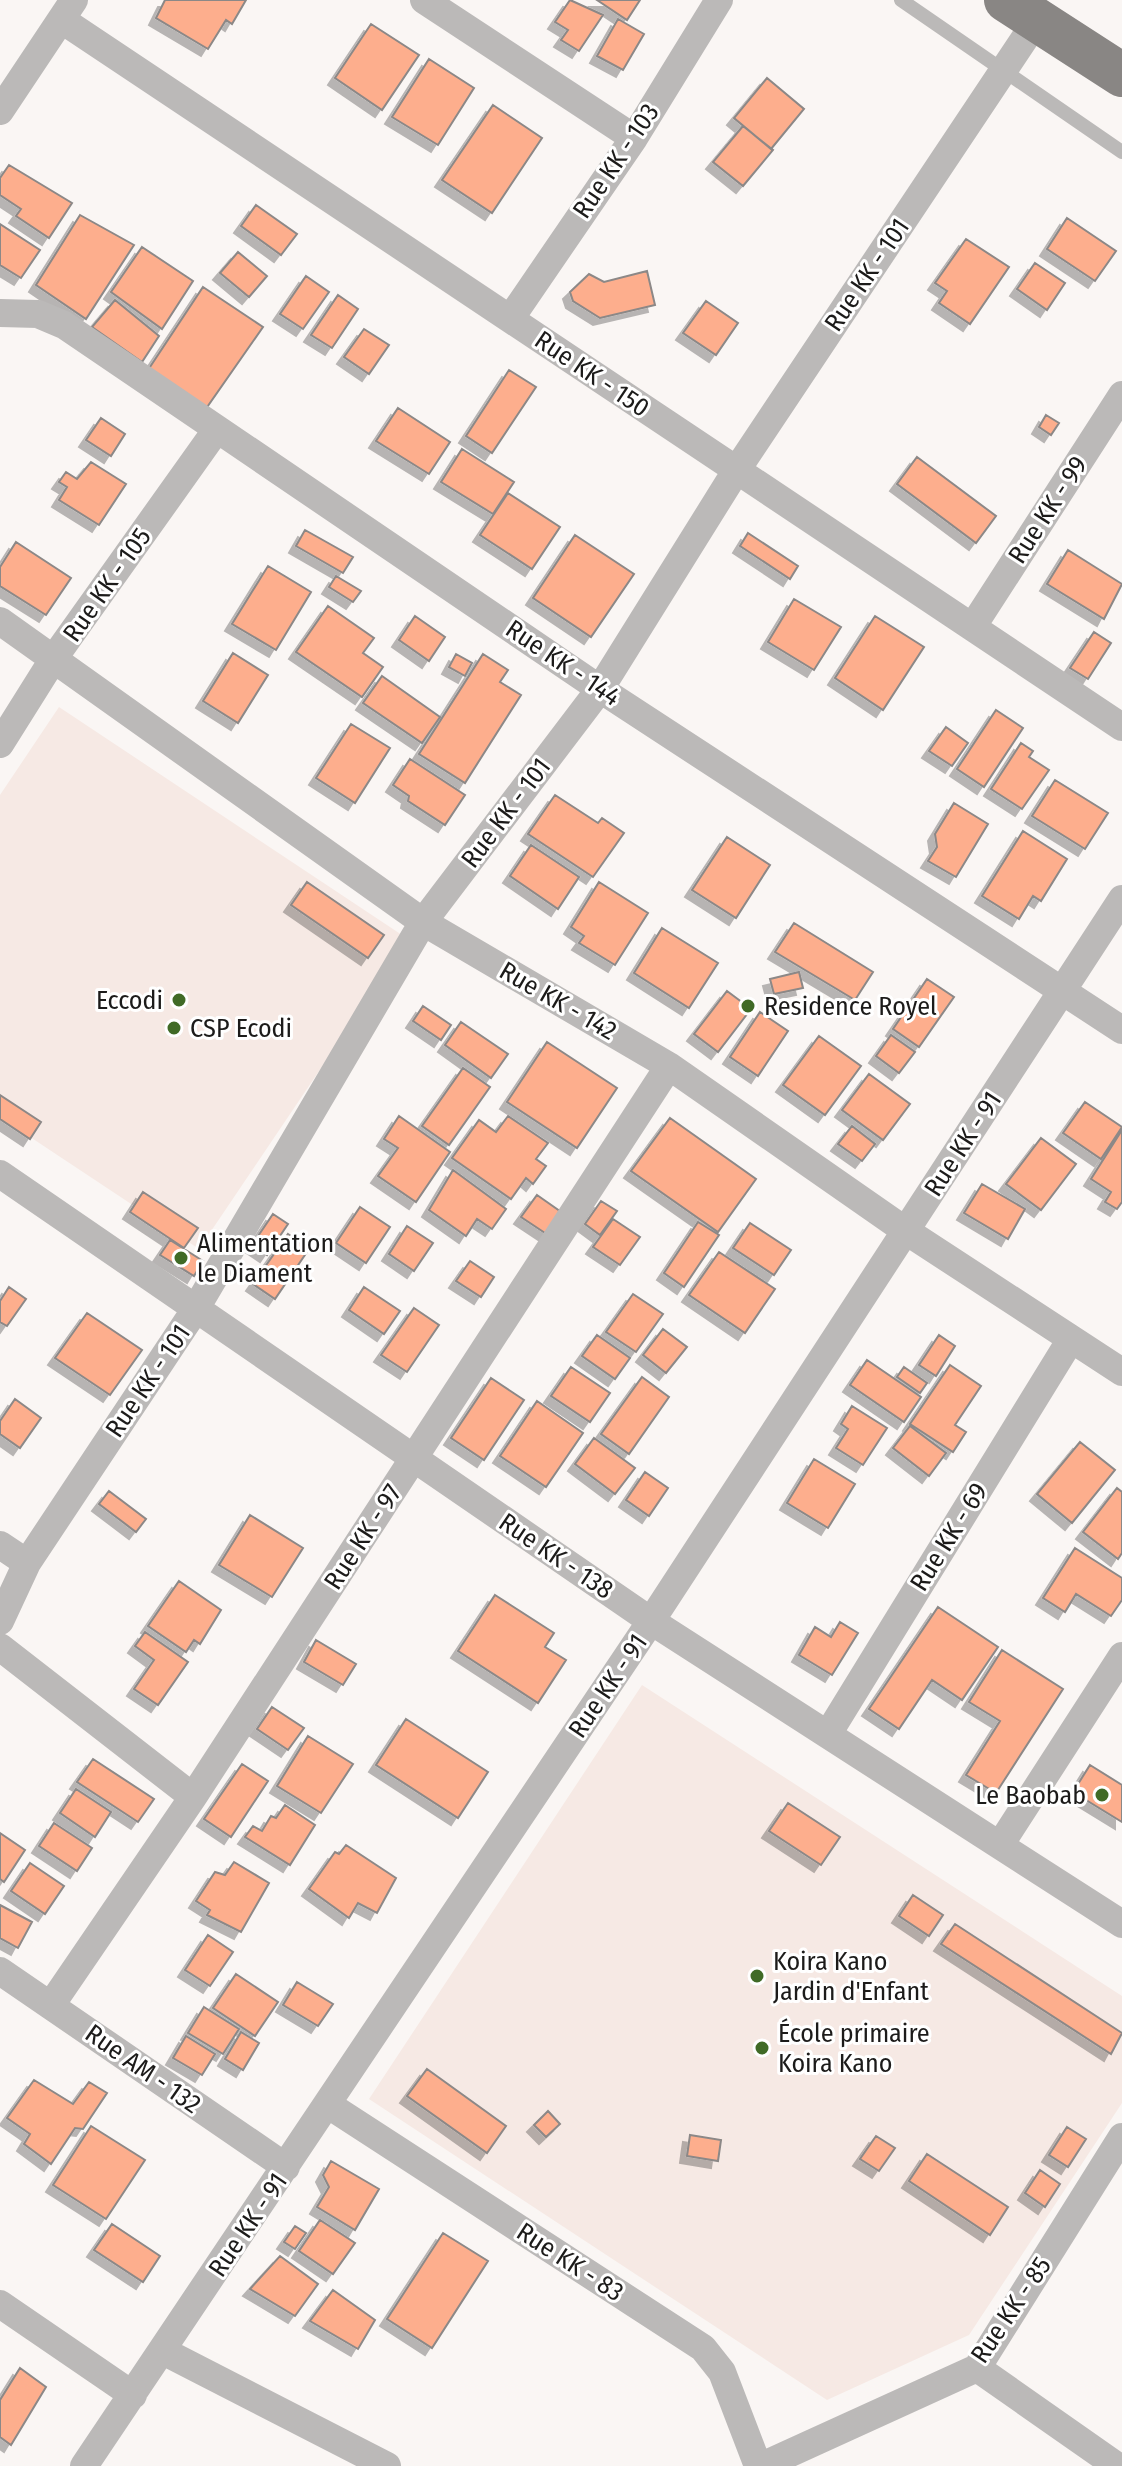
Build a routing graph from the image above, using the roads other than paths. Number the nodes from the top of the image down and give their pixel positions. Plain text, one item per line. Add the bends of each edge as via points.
1 (424, 0) edge
2 (719, 0) edge
3 (901, 0) edge
4 (68, 10) edge
5 (1022, 10) edge
6 (1003, 71) junction
7 (1122, 75) edge
8 (0, 111) edge
9 (634, 138) junction
10 (1122, 152) edge
11 (0, 313) edge
12 (510, 319) junction
13 (1122, 395) edge
14 (217, 429) junction
15 (736, 471) junction
16 (0, 621) edge
17 (973, 626) junction
18 (54, 658) junction
19 (600, 689) junction
20 (1122, 727) edge
21 (0, 744) edge
22 (1122, 899) edge
23 (423, 922) junction
24 (1062, 991) junction
25 (1122, 1030) edge
26 (669, 1066) junction
27 (0, 1174) edge
28 (906, 1231) junction
29 (195, 1310) junction
30 (1071, 1339) junction
31 (1122, 1372) edge
32 (414, 1458) junction
33 (0, 1545) edge
34 (27, 1563) junction
35 (0, 1621) edge
36 (651, 1621) junction
37 (0, 1647) edge
38 (1122, 1656) edge
39 (828, 1734) junction
40 (193, 1797) junction
41 (1000, 1845) junction
42 (1122, 1924) edge
43 (0, 1971) edge
44 (51, 2005) junction
45 (327, 2104) junction
46 (1122, 2137) edge
47 (286, 2167) junction
48 (0, 2304) edge
49 (163, 2351) junction
50 (977, 2368) junction
51 (133, 2395) junction
52 (84, 2466) edge
53 (387, 2466) edge
54 (760, 2466) edge
55 (1117, 2466) edge

1 - 9 street
2 - 9 street, Rue KK - 103
3 - 6 lane
4 - 8 street
4 - 12 street, Rue KK - 150
5 - 6 street, Rue KK - 101
5 - 7 main road
6 - 10 lane
6 - 15 street, Rue KK - 101
9 - 12 street, Rue KK - 103
11 - 14 street, Rue KK - 144 via 38,314 64,325
12 - 15 street, Rue KK - 150
13 - 17 street, Rue KK - 99
14 - 18 street, Rue KK - 105
14 - 19 street, Rue KK - 144
15 - 17 street, Rue KK - 150
15 - 19 street, Rue KK - 101
16 - 18 street, Rue KK - 142
17 - 20 street, Rue KK - 150
18 - 21 street, Rue KK - 105
18 - 23 street, Rue KK - 142
19 - 23 street, Rue KK - 101
19 - 24 street, Rue KK - 144
22 - 24 street, Rue KK - 91
23 - 26 street, Rue KK - 142
23 - 29 street, Rue KK - 101
24 - 25 street, Rue KK - 144
24 - 28 street, Rue KK - 91
26 - 28 street, Rue KK - 142
26 - 32 street, Rue KK - 97
27 - 29 street, Rue KK - 138
28 - 30 street, Rue KK - 142
28 - 36 street, Rue KK - 91
29 - 32 street, Rue KK - 138
29 - 34 street, Rue KK - 101
30 - 31 street, Rue KK - 142
30 - 39 street, Rue KK - 69
32 - 36 street, Rue KK - 138
32 - 40 street, Rue KK - 97
33 - 34 street
34 - 35 street, Rue KK - 101
36 - 39 street, Rue KK - 138
36 - 45 street, Rue KK - 91
37 - 40 street
38 - 41 street
39 - 41 street, Rue KK - 138
40 - 44 street, Rue KK - 97
41 - 42 street, Rue KK - 138
43 - 44 street, Rue AM - 132
44 - 47 street, Rue AM - 132
45 - 47 street, Rue KK - 91
45 - 54 street, Rue KK - 83 via 703,2348 722,2372
46 - 50 street, Rue KK - 85
47 - 49 street, Rue KK - 91
48 - 51 street
49 - 51 street, Rue KK - 91
49 - 53 street
50 - 54 street, Rue KK - 85
50 - 55 street
51 - 52 street, Rue KK - 91

